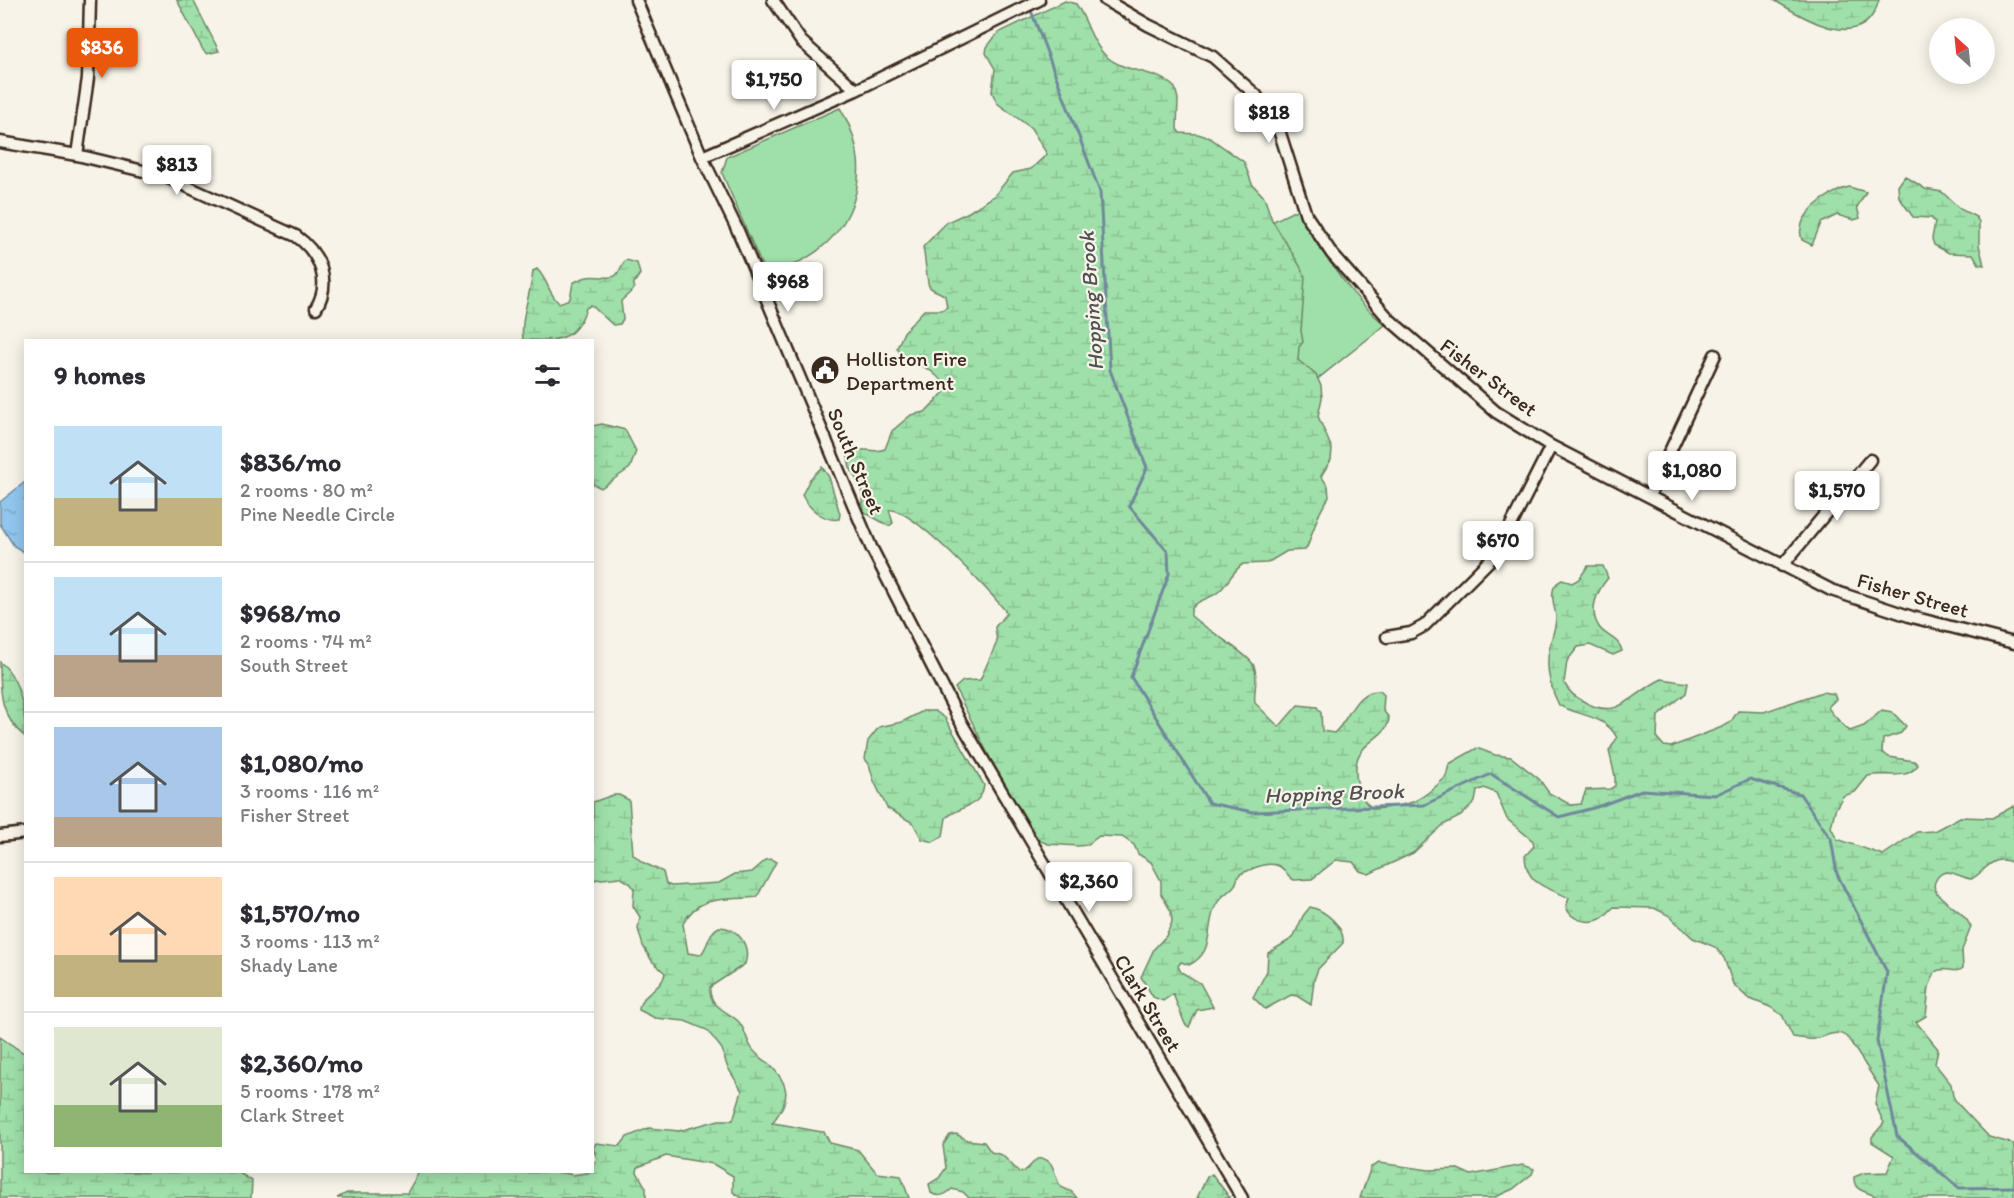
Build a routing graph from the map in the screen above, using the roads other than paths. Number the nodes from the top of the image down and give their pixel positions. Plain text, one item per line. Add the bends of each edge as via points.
1 (90, 0) edge
2 (636, 0) edge
3 (773, 0) edge
4 (1105, 0) edge
5 (1032, 3) edge
6 (856, 90) junction
7 (0, 142) edge
8 (77, 155) junction
9 (702, 157) junction
10 (316, 308) dead end
11 (1715, 355) dead end
12 (1551, 446) junction
13 (1870, 460) dead end
14 (1650, 494) junction
15 (1782, 566) junction
16 (1388, 637) dead end
17 (915, 638) joint
18 (2014, 643) edge
19 (24, 833) edge
20 (0, 836) edge
21 (1242, 1198) edge

1 - 8 street via 88,78
2 - 9 street, South Street
3 - 6 street via 801,41
4 - 12 street, Fisher Street via 1148,26 1203,51 1249,88 1279,130 1312,225 1362,290 1471,393
5 - 6 street
6 - 9 street
7 - 8 street
8 - 10 street via 176,180 296,236 312,249 321,269 324,288
9 - 17 street, South Street via 738,231 871,547
11 - 14 street
12 - 14 street, Fisher Street
12 - 16 street via 1489,561 1424,626 1412,633
13 - 15 street
14 - 15 street, Fisher Street
15 - 18 street, Fisher Street via 1862,602
17 - 21 street, Clark Street
19 - 20 street

